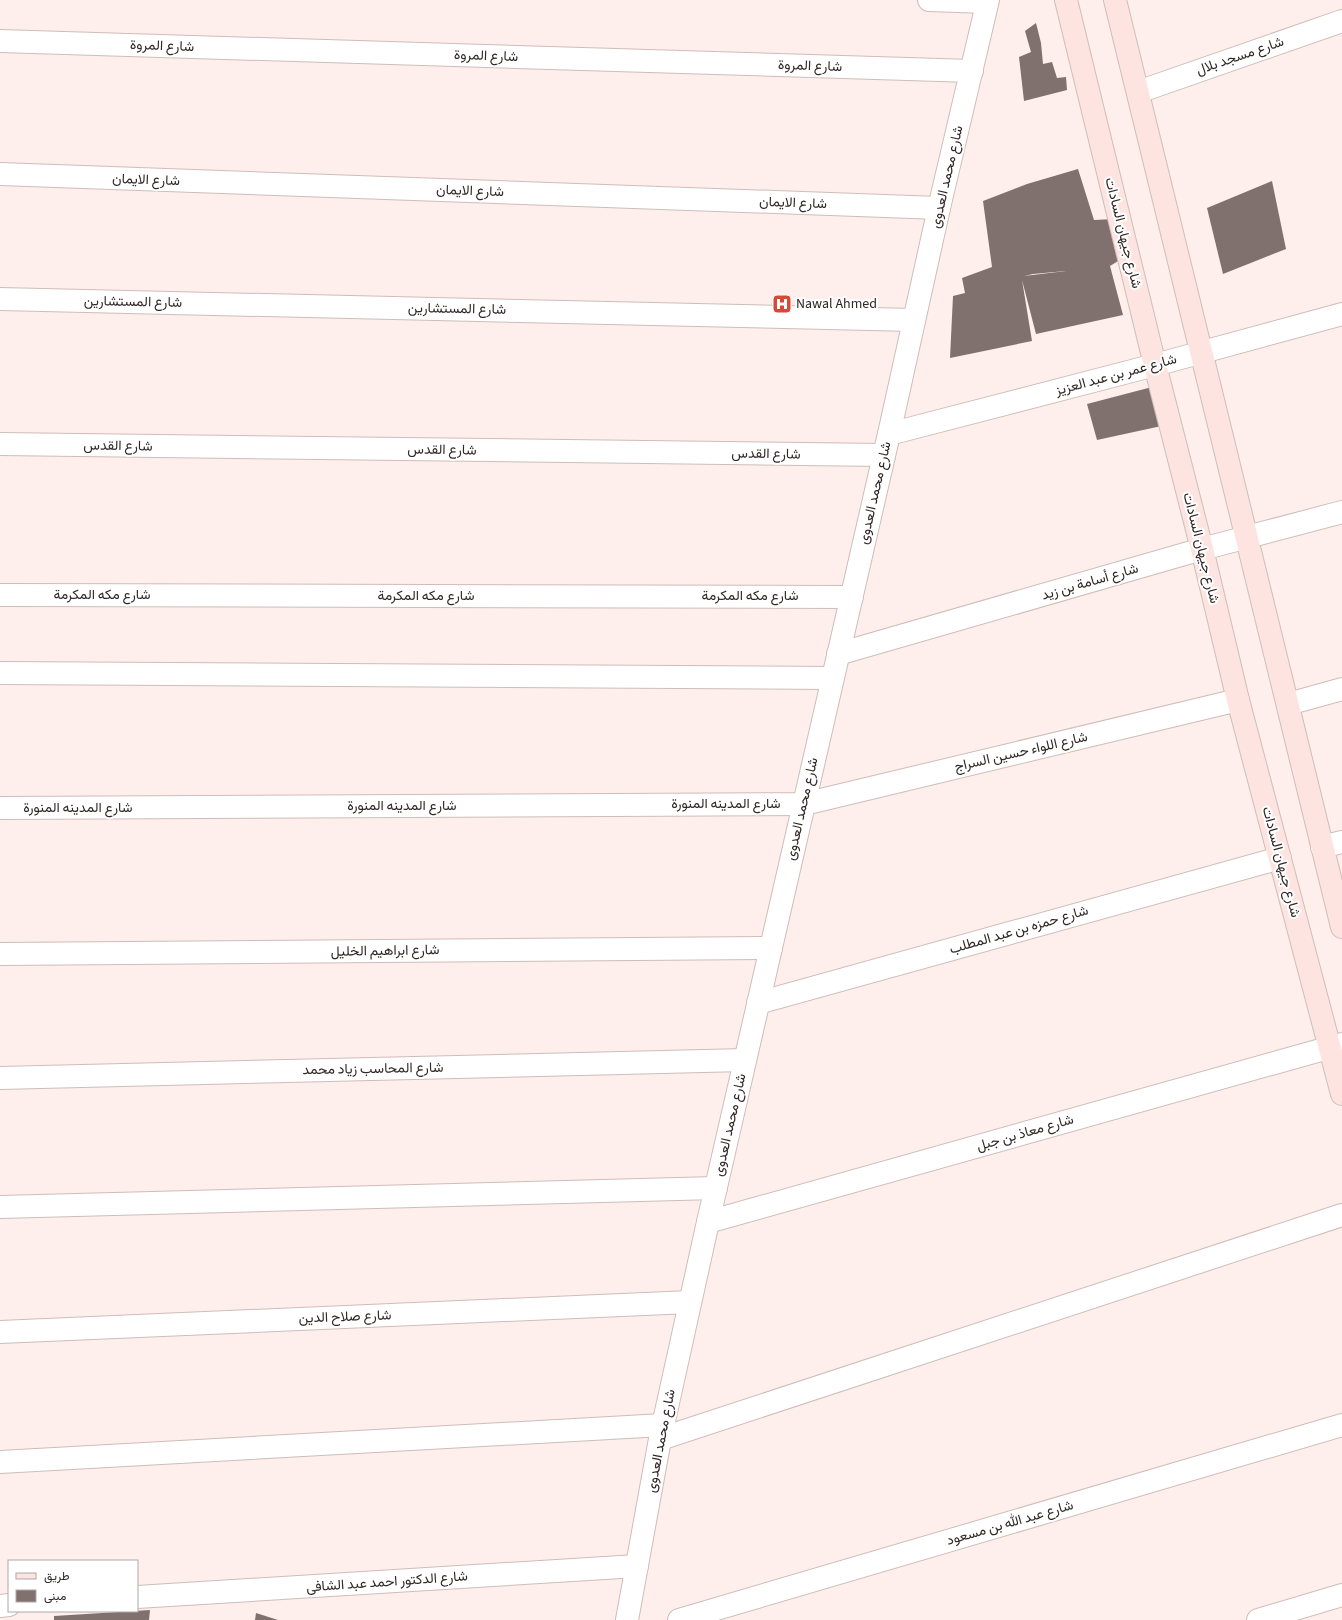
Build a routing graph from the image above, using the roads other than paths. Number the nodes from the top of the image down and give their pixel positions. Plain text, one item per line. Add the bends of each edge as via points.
1 (929, 0) edge
2 (1066, 0) edge
3 (1115, 0) edge
4 (988, 1) edge
5 (1342, 21) edge
6 (0, 41) edge
7 (972, 71) junction
8 (1138, 92) junction
9 (0, 174) edge
10 (939, 208) junction
11 (0, 299) edge
12 (1342, 314) edge
13 (914, 320) junction
14 (1201, 352) junction
15 (1155, 365) junction
16 (889, 434) junction
17 (0, 444) edge
18 (884, 455) junction
19 (1342, 512) edge
20 (1247, 538) junction
21 (1202, 549) junction
22 (0, 595) edge
23 (852, 597) junction
24 (838, 654) junction
25 (0, 673) edge
26 (832, 678) junction
27 (1342, 689) edge
28 (1238, 700) junction
29 (1288, 704) junction
30 (804, 804) junction
31 (0, 808) edge
32 (1332, 845) edge
33 (1280, 858) junction
34 (1342, 927) edge
35 (771, 948) junction
36 (0, 954) edge
37 (758, 1003) junction
38 (1336, 1046) edge
39 (745, 1060) junction
40 (0, 1078) edge
41 (1342, 1094) edge
42 (716, 1188) junction
43 (0, 1207) edge
44 (1342, 1215) edge
45 (708, 1222) junction
46 (690, 1302) junction
47 (0, 1332) edge
48 (1342, 1425) edge
49 (662, 1432) junction
50 (0, 1462) edge
51 (636, 1566) junction
52 (1342, 1595) edge
53 (138, 1597) edge
54 (627, 1620) edge
55 (679, 1620) edge
56 (1258, 1620) edge

1 - 4 street
2 - 15 main road, شارع جيهان السادات
3 - 8 main road
4 - 7 street, شارع محمد العدوى
5 - 8 street, شارع مسجد بلال
6 - 7 street, شارع المروة
7 - 10 street, شارع محمد العدوى
8 - 14 main road
9 - 10 street, شارع الايمان
10 - 13 street, شارع محمد العدوى
11 - 13 street, شارع المستشارين
12 - 14 street, شارع عمر بن عبد العزيز
13 - 16 street, شارع محمد العدوى
14 - 15 street, شارع عمر بن عبد العزيز
14 - 20 main road
15 - 16 street, شارع عمر بن عبد العزيز
15 - 21 main road, شارع جيهان السادات
16 - 18 street, شارع محمد العدوى
17 - 18 street, شارع القدس
18 - 23 street, شارع محمد العدوى
19 - 20 street, شارع أسامة بن زيد
20 - 21 street, شارع أسامة بن زيد
20 - 29 main road
21 - 24 street, شارع أسامة بن زيد
21 - 28 main road, شارع جيهان السادات
22 - 23 street, شارع مكه المكرمة
23 - 24 street, شارع محمد العدوى
24 - 26 street, شارع محمد العدوى
25 - 26 street
26 - 30 street, شارع محمد العدوى
27 - 29 street
28 - 30 street, شارع اللواء حسين السراج
28 - 33 main road, شارع جيهان السادات
29 - 32 main road
30 - 31 street, شارع المدينه المنورة
30 - 35 street, شارع محمد العدوى
32 - 34 main road
33 - 37 street, شارع حمزه بن عبد المطلب
33 - 38 main road, شارع جيهان السادات
35 - 36 street, شارع ابراهيم الخليل
35 - 37 street, شارع محمد العدوى
37 - 39 street, شارع محمد العدوى
38 - 41 main road, شارع جيهان السادات
38 - 45 street, شارع معاذ بن جبل
39 - 40 street, شارع المحاسب زياد محمد
39 - 42 street, شارع محمد العدوى
42 - 43 street
42 - 45 street, شارع محمد العدوى
44 - 49 street
45 - 46 street, شارع محمد العدوى
46 - 47 street, شارع صلاح الدين
46 - 49 street, شارع محمد العدوى
48 - 55 street, شارع عبد الله بن مسعود
49 - 50 street
49 - 51 street, شارع محمد العدوى
51 - 53 street, شارع الدكتور احمد عبد الشافى
51 - 54 street, شارع محمد العدوى
52 - 56 street

